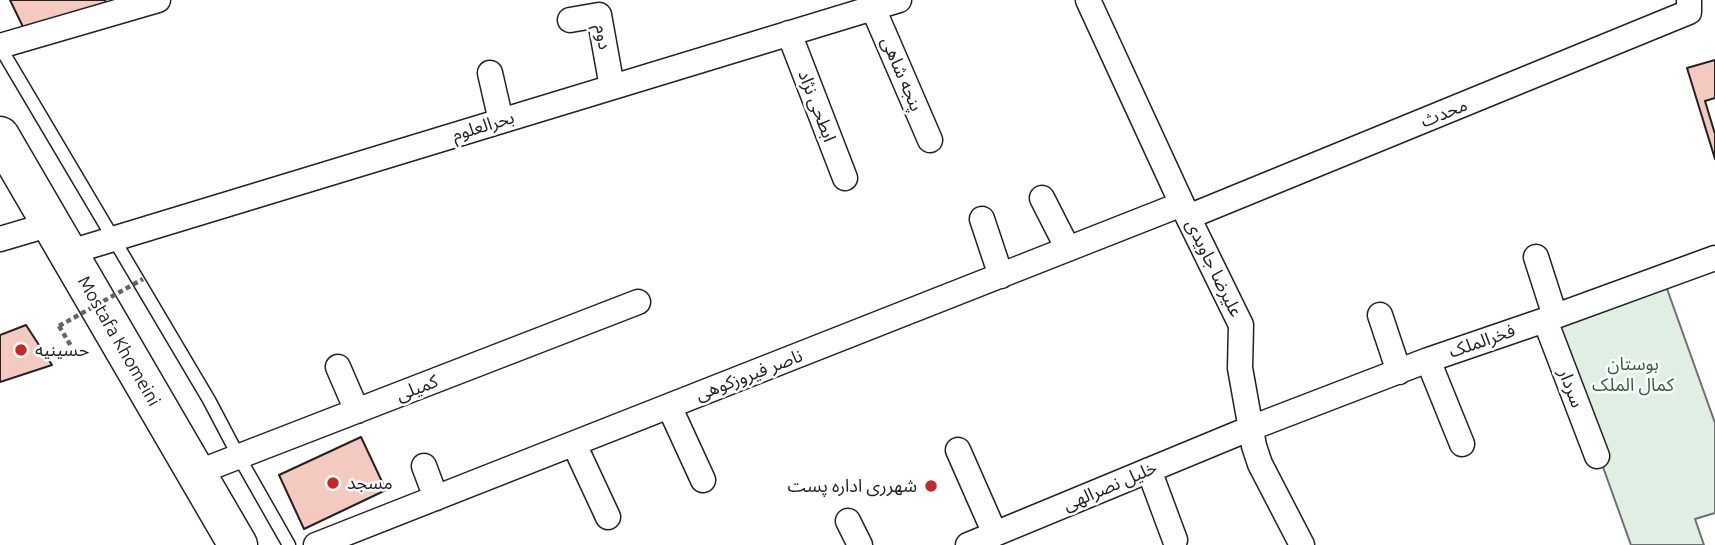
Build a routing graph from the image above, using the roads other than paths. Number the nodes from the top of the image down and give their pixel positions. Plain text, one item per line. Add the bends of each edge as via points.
1 (158, 0) edge
2 (899, 0) edge
3 (1088, 0) edge
4 (1689, 0) edge
5 (873, 8) junction
6 (570, 20) dead end
7 (789, 33) junction
8 (0, 47) edge
9 (490, 73) dead end
10 (612, 87) junction
11 (501, 121) junction
12 (0, 136) edge
13 (930, 140) dead end
14 (845, 178) dead end
15 (1042, 198) dead end
16 (1185, 211) junction
17 (982, 219) dead end
18 (59, 238) junction
19 (0, 239) edge
20 (114, 239) junction
21 (1068, 249) junction
22 (1536, 257) dead end
23 (1715, 258) edge
24 (1002, 276) junction
25 (638, 302) dead end
26 (1380, 315) dead end
27 (1550, 318) junction
28 (1428, 360) junction
29 (338, 367) dead end
30 (1399, 372) junction
31 (669, 406) junction
32 (357, 411) junction
33 (1251, 428) junction
34 (574, 444) junction
35 (1462, 444) dead end
36 (958, 450) dead end
37 (1597, 456) dead end
38 (239, 457) junction
39 (424, 466) dead end
40 (1149, 470) junction
41 (196, 473) junction
42 (703, 480) dead end
43 (436, 498) junction
44 (608, 517) dead end
45 (848, 521) dead end
46 (995, 534) junction
47 (1175, 540) dead end
48 (238, 545) edge
49 (289, 545) edge
50 (316, 545) edge
51 (859, 545) edge
52 (968, 545) edge
53 (1303, 545) edge

1 - 8 street
2 - 5 street, بحرالعلوم
3 - 16 street, علیرضا جاویدی
4 - 16 street, محدث via 1689,12
5 - 7 street, بحرالعلوم
5 - 13 street, پنجه شاهی
6 - 10 street, دوم via 599,15
7 - 10 street, بحرالعلوم
7 - 14 street, ابطحی نژاد
8 - 20 lane
9 - 11 street
10 - 11 street, بحرالعلوم
11 - 20 street, بحرالعلوم
12 - 18 main road, Mostafa Khomeini
15 - 21 street
16 - 21 street, ناصر فیروزکوهی
16 - 33 street, علیرضا جاویدی via 1241,325 1240,368
17 - 24 street
18 - 19 street, بحرالعلوم
18 - 20 street, بحرالعلوم
18 - 41 main road, Mostafa Khomeini
20 - 38 lane
21 - 24 street, ناصر فیروزکوهی
22 - 27 street, سردار
23 - 27 street, فخرالملک
24 - 31 street, ناصر فیروزکوهی
25 - 32 street, کمیلی
26 - 30 street
27 - 28 street, فخرالملک
27 - 37 street, سردار
28 - 30 street, فخرالملک
28 - 35 street
29 - 32 street
30 - 33 street, فخرالملک
31 - 34 street, ناصر فیروزکوهی
31 - 42 street
32 - 38 street, کمیلی
33 - 40 street, خلیل نصرالهی
33 - 53 street, علیرضا جاویدی via 1260,464
34 - 43 street, ناصر فیروزکوهی
34 - 44 street
36 - 46 street
38 - 41 street, کمیلی
38 - 49 lane
39 - 43 street
40 - 46 street, خلیل نصرالهی
40 - 47 street
41 - 48 main road, Mostafa Khomeini
43 - 50 street, ناصر فیروزکوهی
45 - 51 street
46 - 52 street, خلیل نصرالهی

